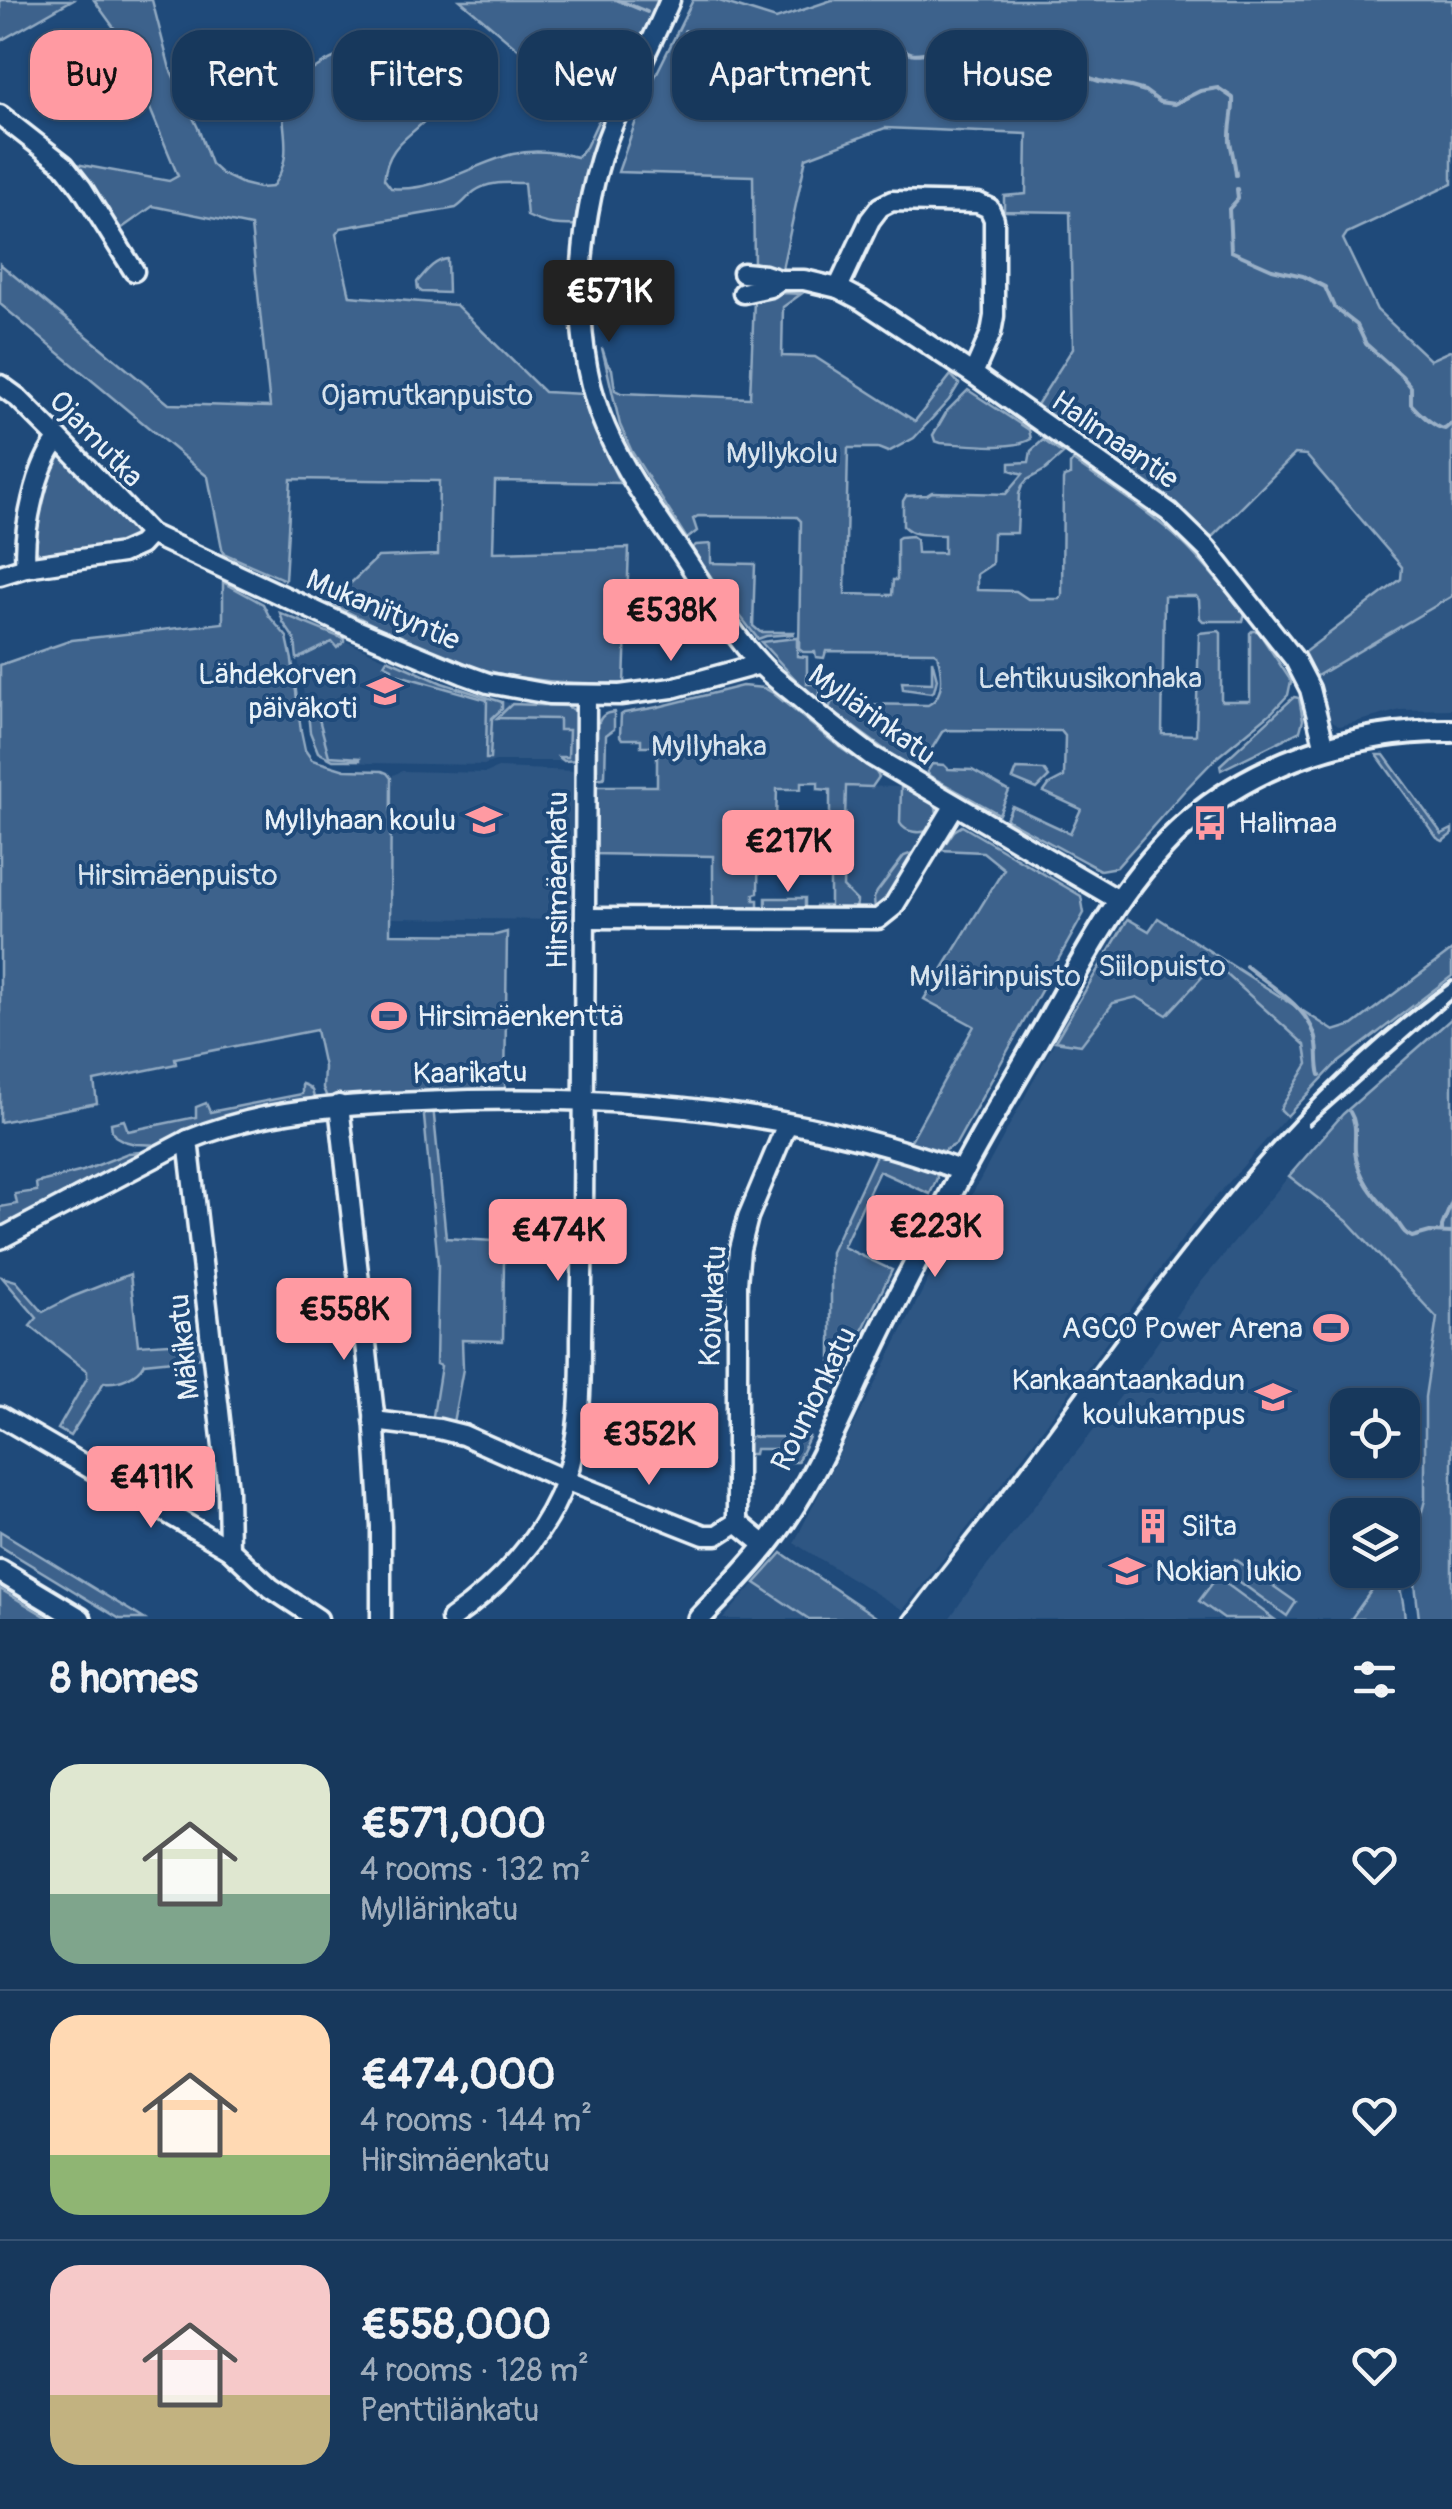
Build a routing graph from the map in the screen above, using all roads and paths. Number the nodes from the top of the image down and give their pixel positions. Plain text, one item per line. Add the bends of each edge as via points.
1 (670, 0) edge
2 (0, 115) edge
3 (134, 271) dead end
4 (743, 273) dead end
5 (780, 280) junction
6 (838, 288) junction
7 (743, 293) dead end
8 (973, 374) junction
9 (0, 385) edge
10 (59, 439) junction
11 (150, 534) junction
12 (26, 567) junction
13 (0, 574) edge
14 (760, 664) junction
15 (586, 696) junction
16 (1452, 731) edge
17 (1325, 748) junction
18 (955, 805) junction
19 (1120, 901) junction
20 (584, 918) junction
21 (584, 1101) junction
22 (339, 1105) junction
23 (787, 1124) junction
24 (188, 1140) junction
25 (962, 1171) junction
26 (0, 1239) edge
27 (0, 1416) edge
28 (374, 1421) junction
29 (565, 1480) junction
30 (737, 1522) junction
31 (766, 1546) junction
32 (230, 1549) junction
33 (0, 1571) edge
34 (80, 1619) edge
35 (318, 1619) edge
36 (381, 1619) edge
37 (451, 1619) edge
38 (699, 1619) edge

1 - 14 street, Myllärinkatu via 613,125 593,189 581,286 586,356 605,428 630,476
2 - 3 street via 64,164
4 - 5 street, Halimaantie
5 - 6 street, Halimaantie
5 - 7 street, Halimaantie
6 - 8 street, Halimaantie
6 - 8 street via 880,207 892,201 978,202 989,208 994,316
8 - 17 street, Halimaantie via 1192,532 1303,673
9 - 10 street, Ojamutka
10 - 11 street, Ojamutka
10 - 12 street via 46,456 28,522
11 - 12 street via 122,553
11 - 15 street, Mukaniityntie via 438,665 508,687
12 - 13 street
14 - 15 street, Mukaniityntie via 672,688
14 - 18 street, Myllärinkatu via 839,732
15 - 20 street, Hirsimäenkatu
16 - 17 main road, Rounionkatu
17 - 19 main road, Rounionkatu via 1263,772 1202,811
18 - 19 street, Myllärinkatu
18 - 20 street via 893,908 878,918
19 - 25 main road, Rounionkatu
20 - 21 street, Hirsimäenkatu
21 - 22 street, Kaarikatu
21 - 23 street, Kaarikatu via 718,1110
21 - 29 street, Hirsimäenkatu via 581,1392
22 - 24 street, Kaarikatu via 246,1120
22 - 28 street
23 - 25 street, Kaarikatu
23 - 30 street, Koivukatu via 740,1249
24 - 26 street, Kaarikatu
24 - 32 street, Mäkikatu
25 - 31 main road, Rounionkatu via 820,1457
27 - 32 street
28 - 29 street via 463,1435
28 - 36 street
29 - 30 street via 704,1535
29 - 37 street, Hirsimäenkatu via 519,1557
30 - 31 street
31 - 38 main road, Rounionkatu
32 - 35 street
33 - 34 main road

